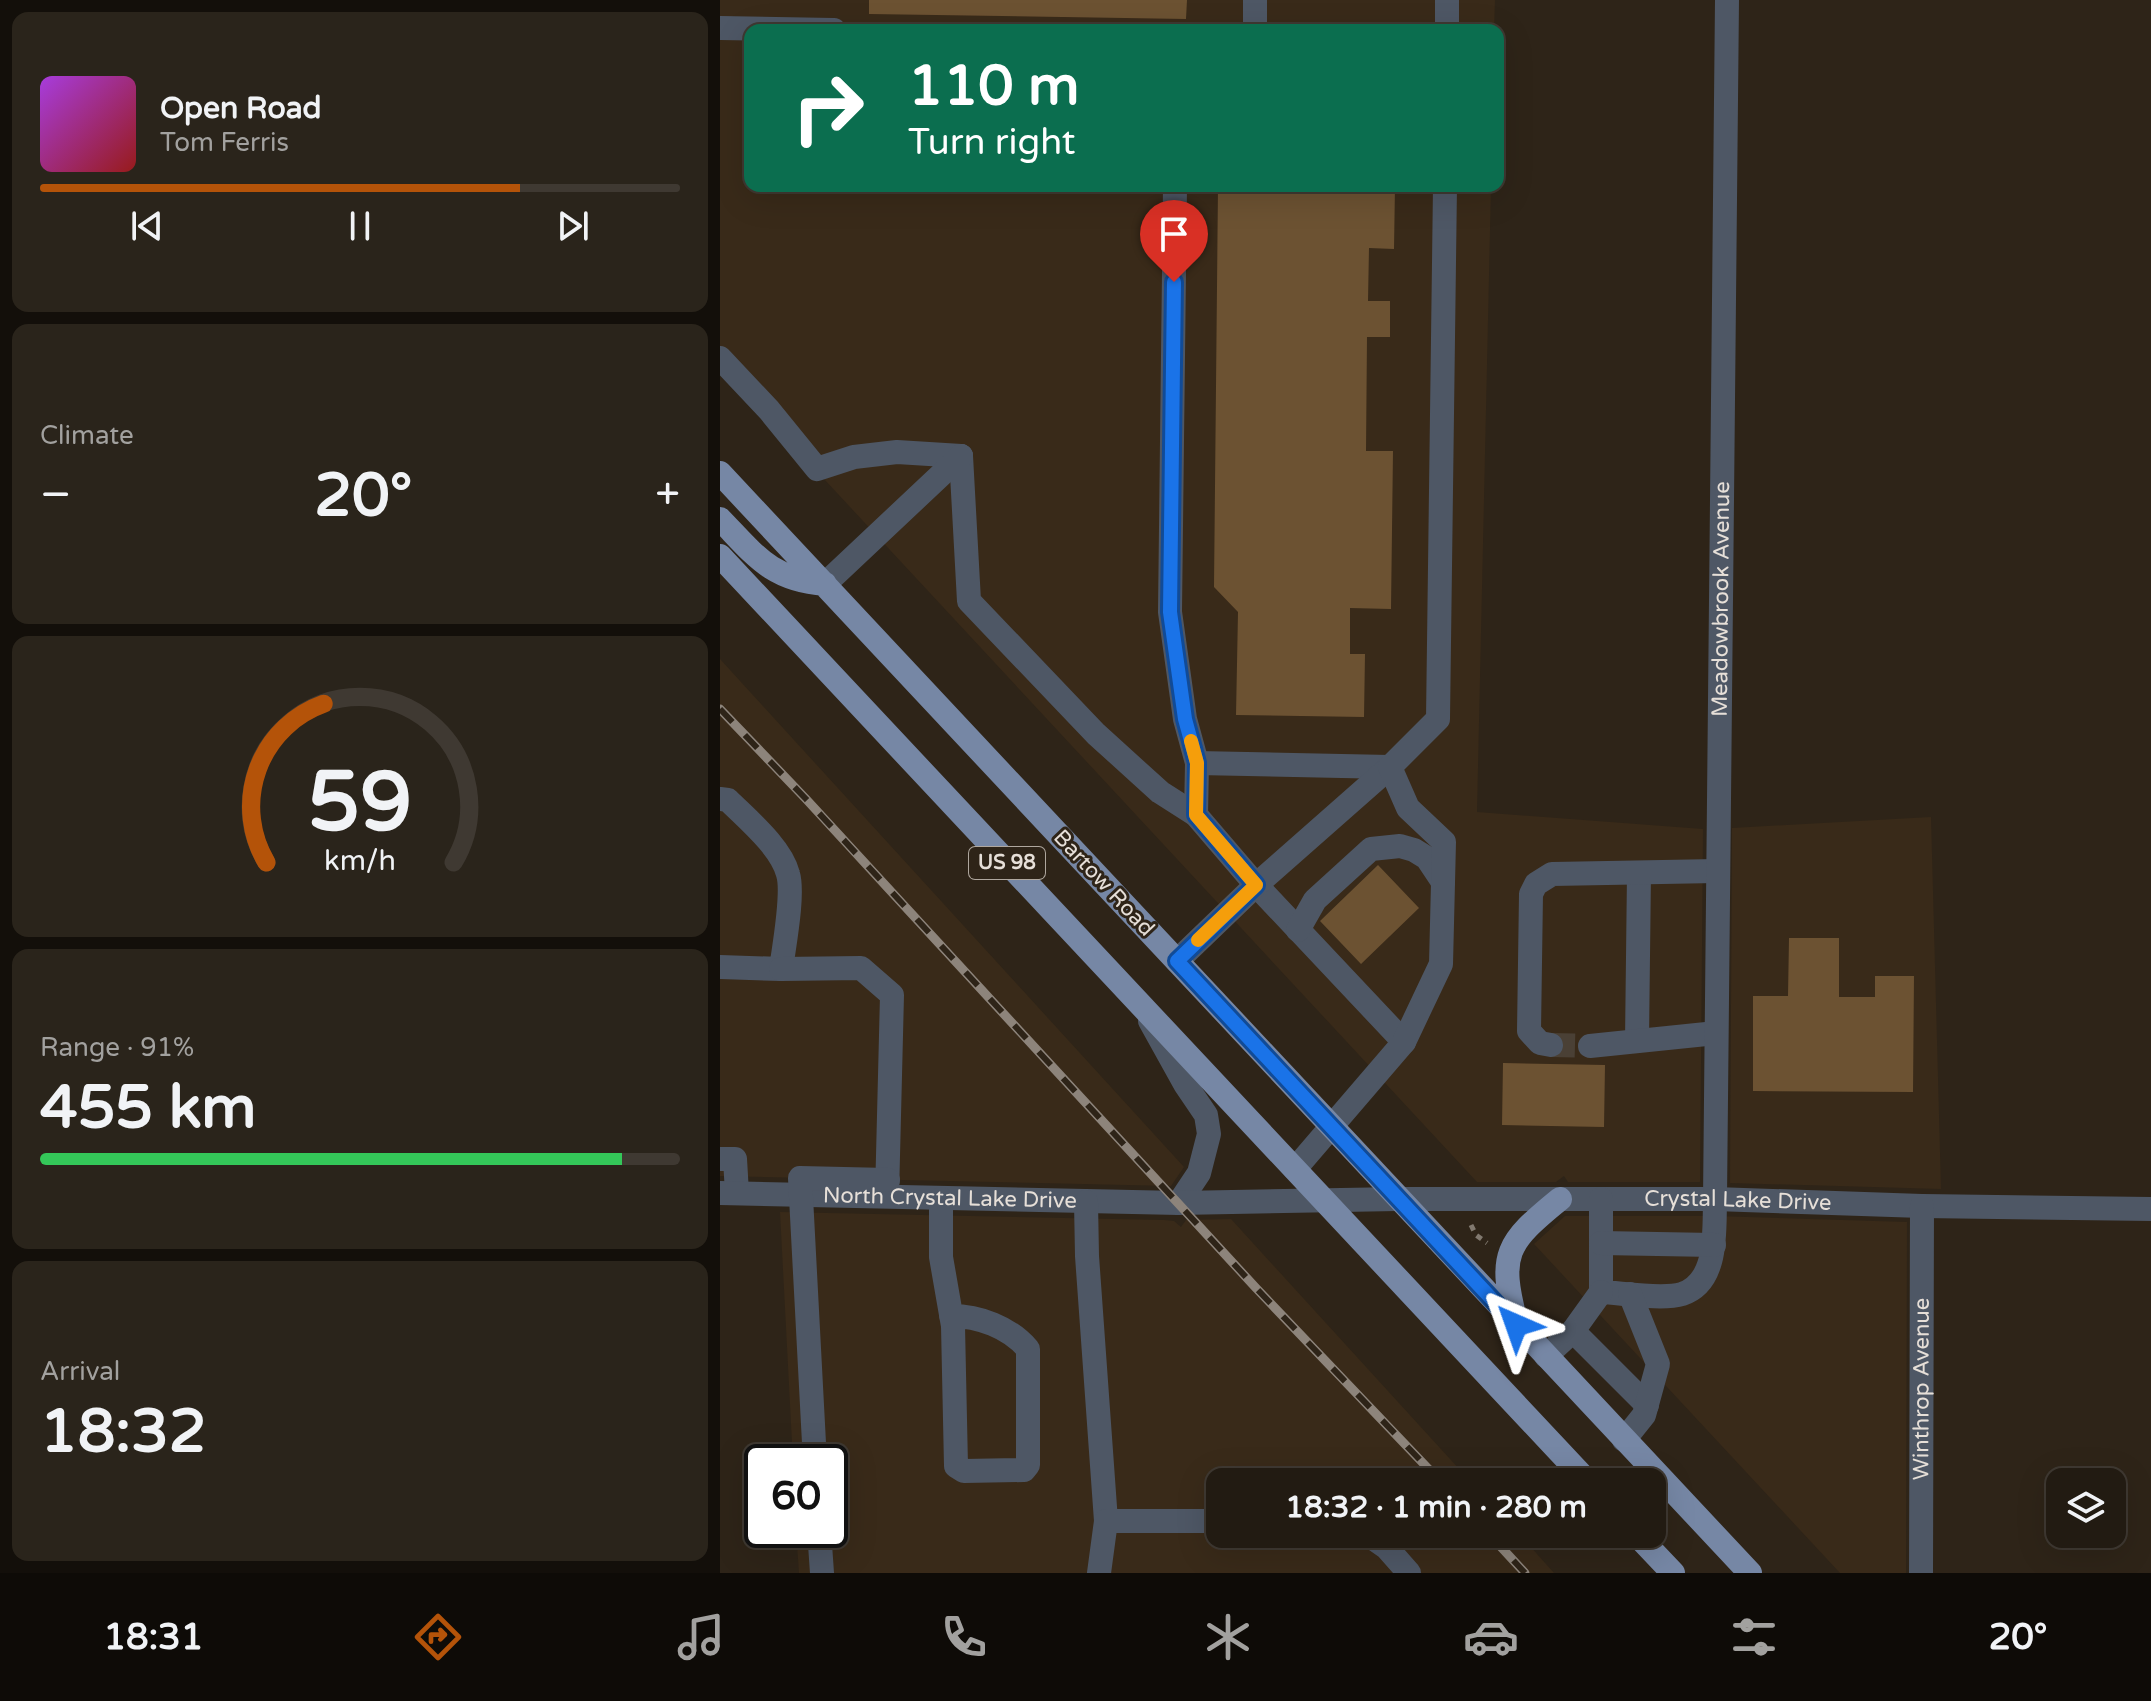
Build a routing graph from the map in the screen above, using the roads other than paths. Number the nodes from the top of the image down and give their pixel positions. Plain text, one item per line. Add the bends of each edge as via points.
1 (1255, 0) edge
2 (1447, 0) edge
3 (1727, 0) edge
4 (1255, 24) edge
5 (1447, 24) edge
6 (720, 28) edge
7 (744, 28) edge
8 (1175, 192) edge
9 (1445, 192) edge
10 (720, 358) edge
11 (961, 456) junction
12 (720, 473) edge
13 (720, 519) edge
14 (720, 556) edge
15 (825, 584) junction
16 (1197, 763) junction
17 (1390, 767) junction
18 (720, 799) edge
19 (1196, 815) junction
20 (1717, 871) junction
21 (1639, 873) junction
22 (1443, 882) junction
23 (1256, 885) junction
24 (1298, 930) junction
25 (1177, 961) junction
26 (720, 967) edge
27 (781, 969) junction
28 (1142, 1006) junction
29 (1716, 1033) junction
30 (1637, 1041) junction
31 (1404, 1042) junction
32 (1551, 1045) dead end
33 (1590, 1046) tunnel mouth
34 (1331, 1127) junction
35 (720, 1159) edge
36 (1295, 1169) junction
37 (888, 1189) junction
38 (728, 1193) edge
39 (801, 1196) junction
40 (941, 1199) junction
41 (1398, 1199) junction
42 (1560, 1199) junction
43 (1601, 1199) junction
44 (1715, 1199) junction
45 (1324, 1200) junction
46 (1086, 1202) junction
47 (1179, 1203) junction
48 (1922, 1206) junction
49 (2151, 1209) edge
50 (1601, 1243) junction
51 (1714, 1245) junction
52 (1601, 1292) junction
53 (1630, 1294) junction
54 (951, 1316) junction
55 (1516, 1325) junction
56 (1573, 1331) junction
57 (1546, 1356) junction
58 (1647, 1405) junction
59 (1624, 1440) junction
60 (814, 1444) edge
61 (1575, 1468) edge
62 (1106, 1521) junction
63 (1206, 1521) edge
64 (820, 1548) edge
65 (1387, 1548) edge
66 (1649, 1548) edge
67 (822, 1573) edge
68 (1099, 1573) edge
69 (1409, 1573) edge
70 (1673, 1573) edge
71 (1750, 1573) edge
72 (1921, 1573) edge

1 - 4 street
2 - 5 street
3 - 20 street, Meadowbrook Avenue
6 - 7 street
8 - 16 street via 1170,612 1185,719
9 - 17 street via 1438,719
10 - 11 street via 817,469 854,457 897,452
11 - 15 street
11 - 19 street via 969,601 1096,734 1160,792
12 - 15 main road, Bartow Road / US 98
13 - 15 main road via 780,575
14 - 28 main road, US 98
15 - 25 main road, Bartow Road / US 98
16 - 17 street
16 - 19 street
17 - 22 street via 1408,808 1444,842
17 - 23 street
18 - 27 street via 728,800 763,835 788,872
19 - 23 street
20 - 21 street
20 - 29 street, Meadowbrook Avenue
21 - 30 street
21 - 32 street via 1552,874 1536,884 1531,894 1529,1031 1540,1043
22 - 24 street via 1427,858 1414,850 1371,849 1315,900
22 - 31 street via 1441,964
23 - 24 street
23 - 25 street
24 - 31 street
25 - 34 main road, Bartow Road / US 98
26 - 27 street
27 - 37 street via 861,968 892,995
28 - 36 main road, US 98
28 - 47 street via 1206,1115 1209,1134 1199,1173
29 - 30 street
29 - 44 street, Meadowbrook Avenue
30 - 33 street
31 - 34 street
34 - 36 street
34 - 41 main road, Bartow Road / US 98
35 - 38 street via 735,1159
36 - 45 main road, US 98
37 - 39 street, North Crystal Lake Drive
37 - 40 street, North Crystal Lake Drive
38 - 39 street, North Crystal Lake Drive
39 - 60 street
40 - 46 street, North Crystal Lake Drive
40 - 54 street via 941,1257
41 - 42 street, Crystal Lake Drive
41 - 45 street, Crystal Lake Drive
41 - 55 main road, Bartow Road / US 98
42 - 43 street, Crystal Lake Drive
42 - 55 main road via 1532,1222 1508,1259 1506,1284
43 - 44 street, Crystal Lake Drive
43 - 50 street
44 - 48 street, Crystal Lake Drive
44 - 51 street, Meadowbrook Avenue
45 - 47 street, North Crystal Lake Drive
45 - 61 main road, US 98
46 - 47 street, North Crystal Lake Drive
46 - 62 street
48 - 49 street, Crystal Lake Drive
48 - 72 street, Winthrop Avenue
50 - 51 street
50 - 52 street
51 - 53 street via 1702,1278 1683,1294
52 - 53 street
52 - 56 street
53 - 58 street via 1658,1364
54 - 54 street via 956,1466 964,1471 1024,1470 1028,1349 975,1316
55 - 57 main road, Bartow Road / US 98
56 - 57 street
56 - 58 street
57 - 59 main road, Bartow Road / US 98
58 - 59 street
59 - 71 main road, Bartow Road / US 98
62 - 63 street
62 - 68 street
64 - 67 street
65 - 69 street
66 - 70 main road

